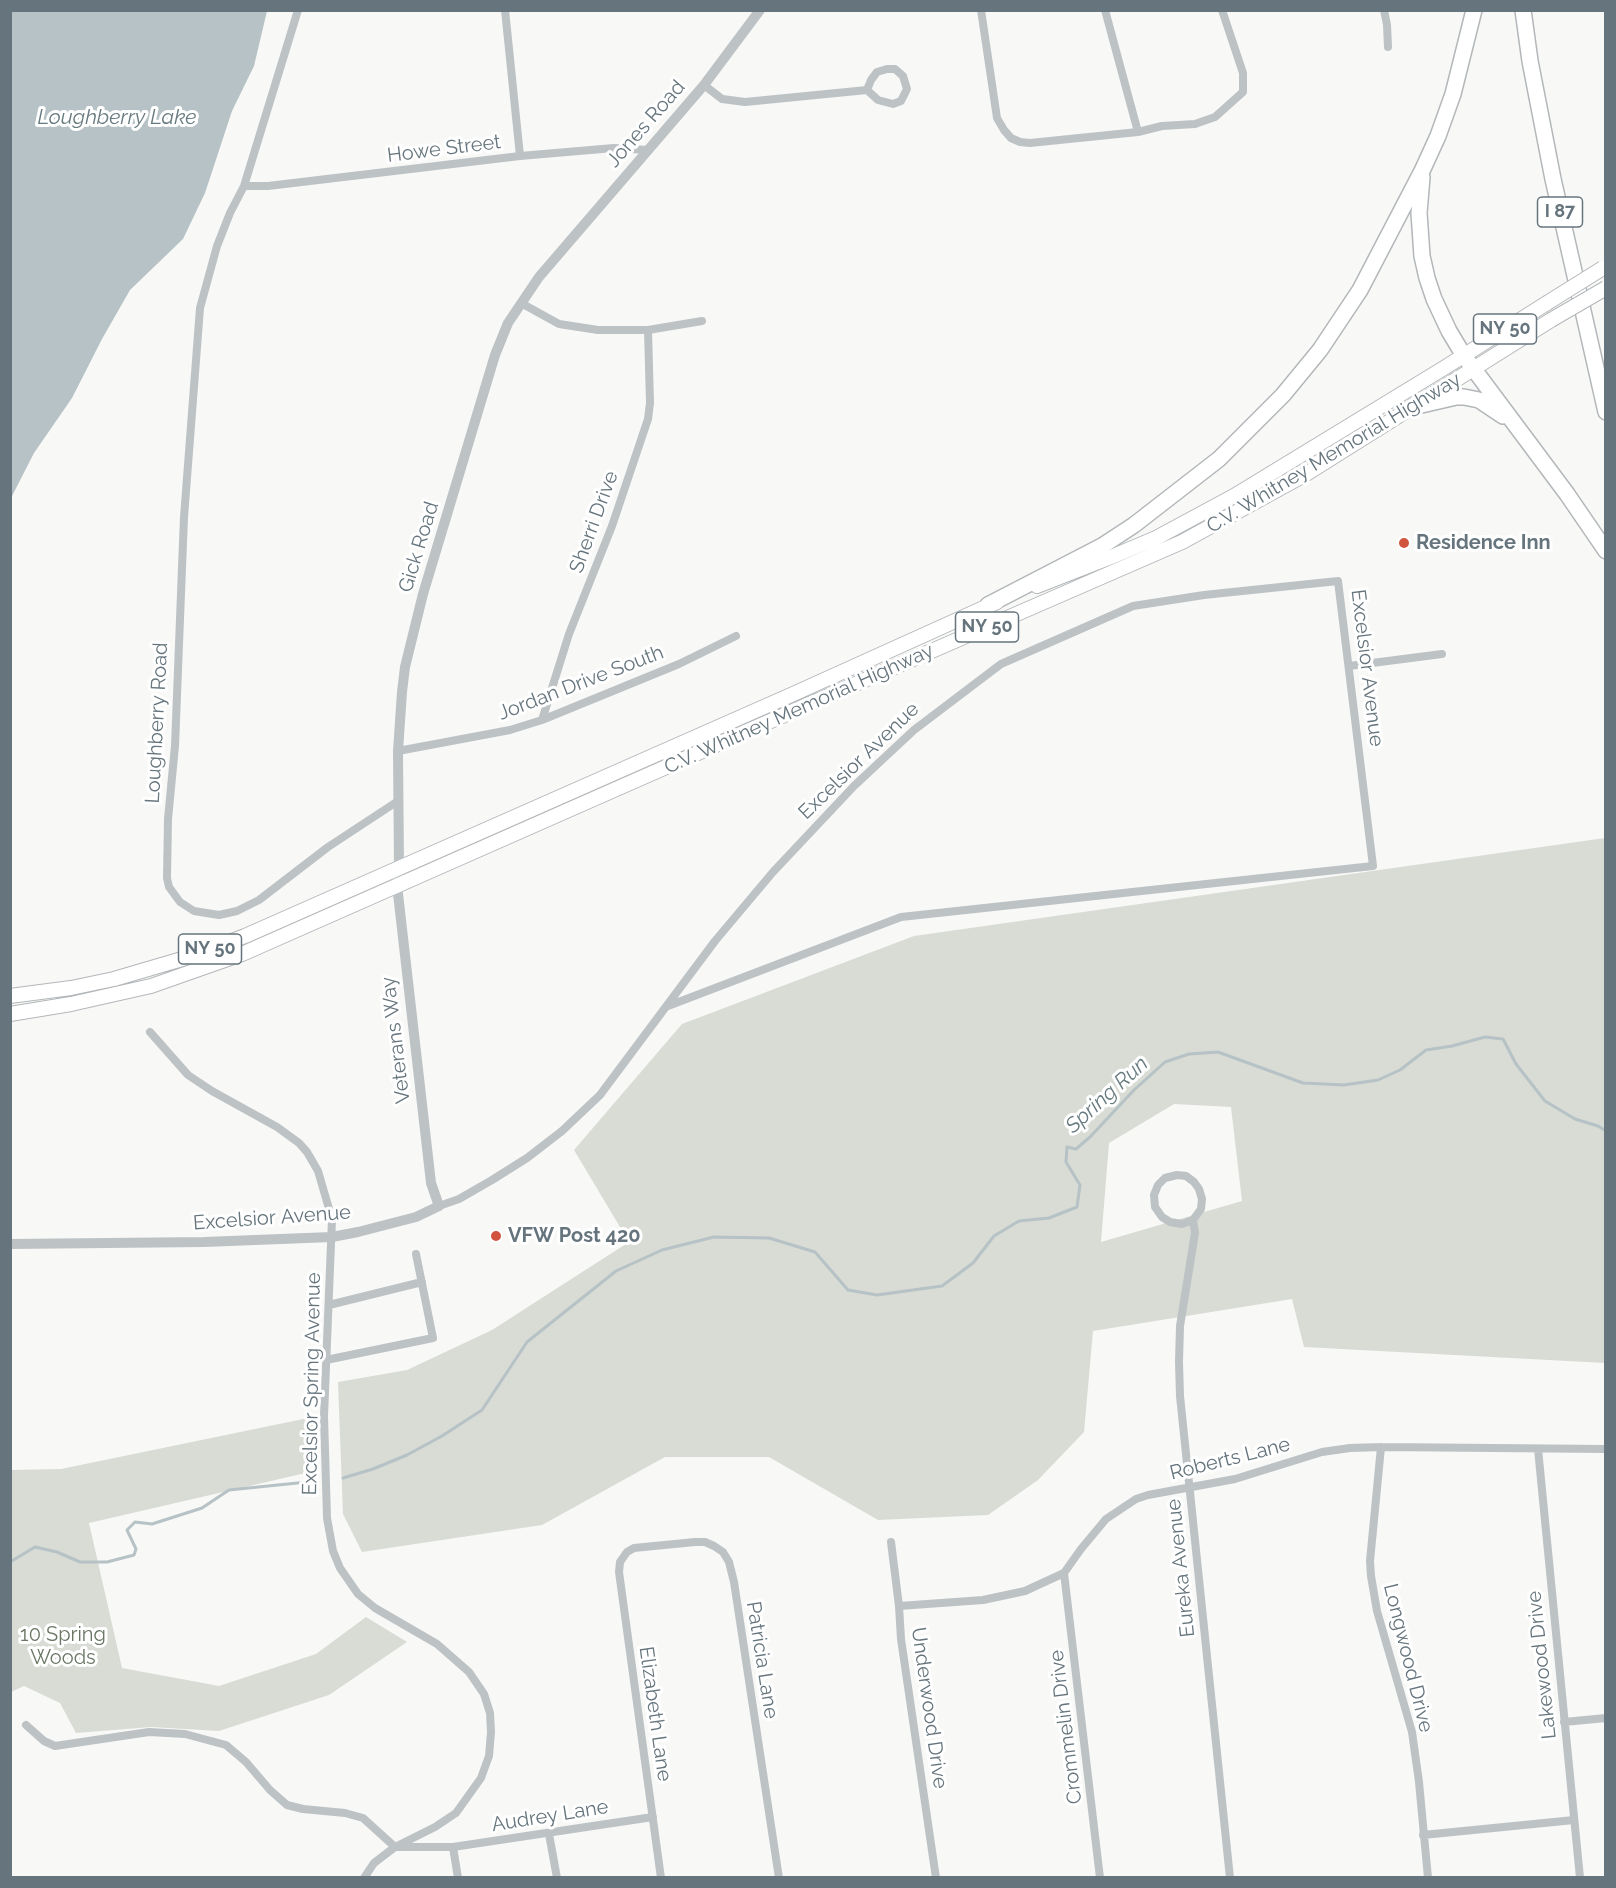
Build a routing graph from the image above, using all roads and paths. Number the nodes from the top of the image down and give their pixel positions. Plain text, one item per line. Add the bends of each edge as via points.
1 (298, 10) edge
2 (505, 10) edge
3 (760, 10) edge
4 (981, 10) edge
5 (1105, 10) edge
6 (1222, 10) edge
7 (1384, 10) edge
8 (1474, 10) edge
9 (1523, 10) edge
10 (1388, 46) dead end
11 (704, 85) junction
12 (867, 90) junction
13 (1138, 132) junction
14 (648, 150) junction
15 (520, 156) junction
16 (1422, 171) junction
17 (244, 186) junction
18 (555, 257) joint
19 (1604, 267) edge
20 (1605, 288) edge
21 (521, 303) junction
22 (702, 321) dead end
23 (648, 330) junction
24 (1464, 356) junction
25 (1474, 368) junction
26 (1413, 407) junction
27 (1605, 412) edge
28 (1519, 428) junction
29 (1605, 550) edge
30 (988, 605) junction
31 (736, 636) dead end
32 (1442, 654) dead end
33 (1349, 666) junction
34 (542, 720) junction
35 (398, 751) junction
36 (398, 801) junction
37 (399, 867) junction
38 (397, 885) junction
39 (10, 996) edge
40 (668, 1006) junction
41 (10, 1014) edge
42 (150, 1032) dead end
43 (439, 1206) junction
44 (1193, 1220) junction
45 (332, 1237) junction
46 (10, 1244) edge
47 (416, 1254) dead end
48 (422, 1282) junction
49 (329, 1305) junction
50 (326, 1360) junction
51 (1381, 1447) junction
52 (1538, 1449) junction
53 (1605, 1449) edge
54 (1189, 1488) junction
55 (891, 1542) dead end
56 (623, 1555) joint
57 (1064, 1573) junction
58 (899, 1606) junction
59 (1605, 1718) edge
60 (1564, 1722) junction
61 (26, 1725) dead end
62 (652, 1817) junction
63 (1574, 1820) junction
64 (549, 1834) junction
65 (1423, 1835) junction
66 (395, 1846) junction
67 (453, 1847) junction
68 (364, 1878) edge
69 (458, 1878) edge
70 (557, 1878) edge
71 (661, 1878) edge
72 (779, 1878) edge
73 (936, 1878) edge
74 (1101, 1878) edge
75 (1230, 1878) edge
76 (1428, 1878) edge
77 (1580, 1878) edge

1 - 17 street, Loughberry Road
2 - 15 street
3 - 11 street, Jones Road
4 - 13 street via 997,118 1011,138 1030,143
5 - 13 street
6 - 13 street via 1243,73 1243,92 1215,117 1195,124
7 - 10 street
8 - 16 highway via 1453,94
9 - 27 highway, I 87 via 1553,179
11 - 12 street via 722,99 746,102
11 - 14 street, Jones Road
12 - 12 street via 878,72 887,69 895,69 903,76 907,89 901,101 893,104 878,100
14 - 15 street, Howe Street via 614,148
14 - 18 street, Jones Road
15 - 17 street, Howe Street
16 - 24 highway via 1422,256 1434,299
16 - 30 highway via 1346,313 1260,420 1195,480 1134,525 1102,546
17 - 36 street, Loughberry Road via 221,235 204,288 196,345 168,819 169,887 180,902 194,911 219,915 237,911 259,900 328,847
18 - 21 street, Gick Road
19 - 24 highway, C.V. Whitney Memorial Highway / NY 50, bridge
20 - 25 highway, C.V. Whitney Memorial Highway / NY 50, bridge
21 - 23 street via 559,324 598,330
21 - 35 street, Gick Road via 495,355 423,594 405,667
22 - 23 street
23 - 34 street, Sherri Drive via 648,418 612,526 569,634
24 - 25 highway
24 - 30 highway, C.V. Whitney Memorial Highway / NY 50 via 1271,474 1156,538
25 - 26 highway, C.V. Whitney Memorial Highway / NY 50
25 - 28 highway
26 - 28 highway via 1464,397 1488,405
26 - 38 highway, C.V. Whitney Memorial Highway / NY 50 via 1306,474 1182,542
28 - 29 highway
30 - 37 highway, C.V. Whitney Memorial Highway / NY 50
31 - 34 street, Jordan Drive South via 679,664
32 - 33 street
33 - 40 street, Excelsior Avenue via 1338,581 1133,606 1001,664 914,730 855,786 773,872 715,941
33 - 40 street, Excelsior Avenue via 1373,866 901,917
34 - 35 street, Jordan Drive South via 510,730
35 - 36 street, Gick Road
36 - 37 street, Gick Road
37 - 38 street, Veterans Way
37 - 39 highway, C.V. Whitney Memorial Highway / NY 50 via 189,957 114,979
38 - 41 highway, C.V. Whitney Memorial Highway / NY 50 via 293,933 194,972 114,996
38 - 43 street, Veterans Way via 431,1183
40 - 43 street, Excelsior Avenue via 600,1095 562,1131 492,1180
42 - 45 street, Excelsior Spring Avenue via 188,1075 278,1126 300,1143 318,1171 327,1196
43 - 45 street, Excelsior Avenue via 416,1216
44 - 44 street, Eureka Avenue via 1201,1209 1199,1189 1186,1176 1165,1178 1154,1195 1155,1207 1170,1222 1182,1224
44 - 54 street, Eureka Avenue via 1195,1233 1180,1326 1179,1362
45 - 46 street, Excelsior Avenue
45 - 49 street, Excelsior Spring Avenue
47 - 48 street
48 - 49 street
48 - 50 street via 433,1338
49 - 50 street, Excelsior Spring Avenue
50 - 66 street, Excelsior Spring Avenue via 327,1518 340,1569 358,1594 375,1608 437,1644 470,1672 490,1713 489,1756 472,1792 456,1813
51 - 52 street, Roberts Lane
51 - 54 street, Roberts Lane via 1322,1452 1235,1479
51 - 65 street, Longwood Drive via 1371,1576 1377,1611 1412,1732
52 - 53 street, Roberts Lane
52 - 60 street, Lakewood Drive
54 - 57 street, Roberts Lane via 1148,1495 1124,1506 1106,1519
54 - 75 street, Eureka Avenue
55 - 58 street, Underwood Drive
56 - 62 street, Elizabeth Lane via 619,1572
56 - 72 street, Patricia Lane via 634,1548 705,1542 723,1552 729,1562
57 - 58 street, Roberts Lane via 1025,1591 983,1600
57 - 74 street, Crommelin Drive
58 - 73 street, Underwood Drive
59 - 60 street
60 - 63 street, Lakewood Drive
61 - 66 street via 55,1746 149,1732 185,1734 226,1745 287,1805 363,1818
62 - 64 street, Audrey Lane
62 - 71 street, Elizabeth Lane
63 - 65 street
63 - 77 street, Lakewood Drive
64 - 67 street, Audrey Lane
64 - 70 street
65 - 76 street, Longwood Drive
66 - 67 street
66 - 68 street, Excelsior Spring Avenue via 374,1863
67 - 69 street

